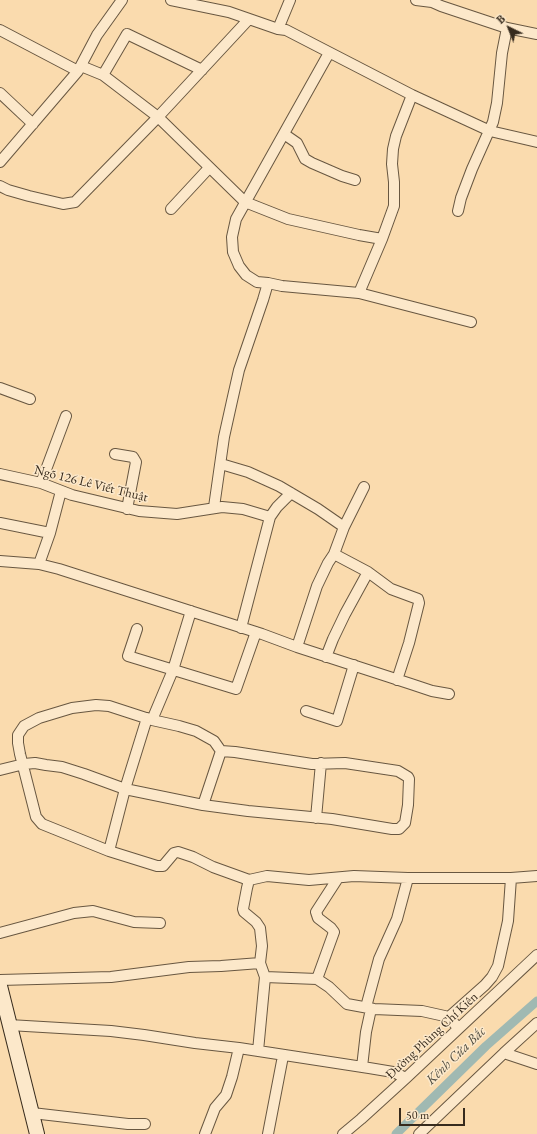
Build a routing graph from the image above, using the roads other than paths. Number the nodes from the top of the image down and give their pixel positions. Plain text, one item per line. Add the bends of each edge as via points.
1 (122, 0) edge
2 (171, 0) edge
3 (290, 0) edge
4 (416, 0) edge
5 (431, 1) edge
6 (205, 3) edge
7 (249, 19) junction
8 (507, 28) junction
9 (278, 29) junction
10 (0, 30) edge
11 (537, 34) edge
12 (329, 53) junction
13 (80, 68) junction
14 (202, 70) junction
15 (102, 75) junction
16 (0, 94) edge
17 (412, 95) junction
18 (158, 117) junction
19 (33, 124) junction
20 (490, 131) junction
21 (284, 134) junction
22 (537, 142) edge
23 (0, 162) edge
24 (209, 168) junction
25 (355, 180) dead end
26 (0, 186) edge
27 (245, 202) junction
28 (171, 209) dead end
29 (458, 211) dead end
30 (382, 239) junction
31 (268, 283) junction
32 (359, 294) junction
33 (472, 322) dead end
34 (0, 388) edge
35 (30, 399) dead end
36 (66, 416) dead end
37 (116, 454) dead end
38 (222, 464) junction
39 (0, 474) edge
40 (41, 483) junction
41 (364, 487) dead end
42 (61, 491) junction
43 (291, 493) junction
44 (214, 507) junction
45 (127, 509) junction
46 (270, 517) junction
47 (0, 523) edge
48 (344, 527) junction
49 (50, 533) junction
50 (334, 554) junction
51 (0, 561) edge
52 (39, 564) junction
53 (368, 572) junction
54 (191, 611) junction
55 (241, 628) junction
56 (137, 629) dead end
57 (256, 632) junction
58 (297, 647) junction
59 (326, 657) junction
60 (354, 665) junction
61 (173, 670) junction
62 (397, 680) junction
63 (449, 694) dead end
64 (306, 711) dead end
65 (150, 719) junction
66 (221, 751) junction
67 (321, 763) junction
68 (24, 764) junction
69 (0, 770) edge
70 (125, 789) junction
71 (204, 805) junction
72 (316, 818) junction
73 (109, 851) junction
74 (537, 876) edge
75 (338, 878) junction
76 (408, 878) junction
77 (511, 878) junction
78 (249, 880) junction
79 (160, 923) dead end
80 (0, 933) edge
81 (537, 955) edge
82 (260, 963) junction
83 (265, 977) junction
84 (317, 979) junction
85 (0, 980) edge
86 (0, 986) edge
87 (369, 1008) junction
88 (449, 1017) junction
89 (537, 1023) edge
90 (9, 1025) junction
91 (458, 1028) junction
92 (238, 1048) junction
93 (258, 1051) junction
94 (504, 1052) junction
95 (283, 1056) junction
96 (537, 1064) edge
97 (362, 1067) junction
98 (406, 1078) junction
99 (32, 1113) junction
100 (145, 1124) dead end
101 (37, 1134) edge
102 (205, 1134) edge
103 (268, 1134) edge
104 (343, 1134) edge
105 (419, 1134) edge

1 - 13 street via 97,35
2 - 6 street
3 - 9 street
4 - 5 street
5 - 8 street
6 - 7 street
7 - 9 street
7 - 14 street
8 - 11 street
8 - 20 street via 496,109
9 - 12 street via 286,30
10 - 13 street
12 - 17 street
12 - 21 street
13 - 15 street
13 - 19 street
14 - 15 street via 127,34
14 - 18 street
15 - 18 street
16 - 19 street
17 - 20 street
17 - 30 street via 393,149 394,206
18 - 24 street
18 - 26 street via 75,202 63,204
19 - 23 street
20 - 22 street
20 - 29 street via 472,169
21 - 25 street via 297,143 305,159
21 - 27 street
24 - 27 street
24 - 28 street
27 - 30 street via 288,219
27 - 31 street via 236,219 232,237 233,252 246,275 257,282
30 - 32 street
31 - 32 street
31 - 38 street via 239,370 224,437
32 - 33 street
34 - 35 street
36 - 40 street
37 - 45 street via 133,457 136,462
38 - 43 street via 264,478
38 - 44 street
39 - 40 street, Ngõ 126 Lê Viết Thuật
40 - 42 street, Ngõ 126 Lê Viết Thuật
41 - 48 street
42 - 45 street, Ngõ 126 Lê Viết Thuật
42 - 49 street
43 - 46 street
43 - 48 street
44 - 45 street, Ngõ 126 Lê Viết Thuật via 177,514
44 - 46 street, Ngõ 126 Lê Viết Thuật via 243,510
46 - 55 street
47 - 49 street
48 - 50 street
49 - 52 street
50 - 53 street
50 - 58 street via 316,586
51 - 52 street
52 - 54 street
53 - 59 street via 342,620
53 - 62 street via 391,589 418,599
54 - 55 street
54 - 61 street
55 - 57 street
56 - 61 street via 128,656
57 - 58 street
57 - 61 street via 236,689
58 - 59 street
59 - 60 street
60 - 62 street
60 - 64 street via 337,721
61 - 65 street
62 - 63 street
65 - 66 street via 196,731 214,741
65 - 68 street via 109,706 96,705 47,715 24,726 18,735
65 - 70 street
66 - 67 street via 312,764
66 - 71 street
67 - 72 street
67 - 72 street via 373,766 402,772 409,779 408,805 405,823 399,829
68 - 69 street
68 - 70 street via 62,767
68 - 73 street via 36,817 40,822
70 - 71 street
70 - 73 street
71 - 72 street
73 - 78 street via 160,867 178,852 213,868
74 - 77 street
75 - 76 street
75 - 78 street via 309,880 267,876
75 - 84 street via 316,912 318,918 334,932
76 - 77 street
76 - 87 street via 397,918 379,959
77 - 88 street via 510,910 498,966 486,985
78 - 82 street via 243,909 260,928
79 - 80 street via 126,921 93,911 56,917
81 - 91 street, Đường Phùng Chí Kiên
82 - 83 street
82 - 85 street via 189,967 111,976
83 - 84 street
83 - 93 street
84 - 87 street via 347,1004
86 - 90 main road
87 - 88 street via 422,1011
87 - 97 street
88 - 91 street
89 - 94 street
90 - 92 street via 111,1031
90 - 99 main road
91 - 98 street, Đường Phùng Chí Kiên
92 - 93 street
92 - 102 street via 226,1095 215,1108
93 - 95 street
94 - 96 street
94 - 105 street
95 - 97 street
95 - 103 street
97 - 98 street via 393,1072
98 - 104 street, Đường Phùng Chí Kiên
99 - 100 street
99 - 101 main road

